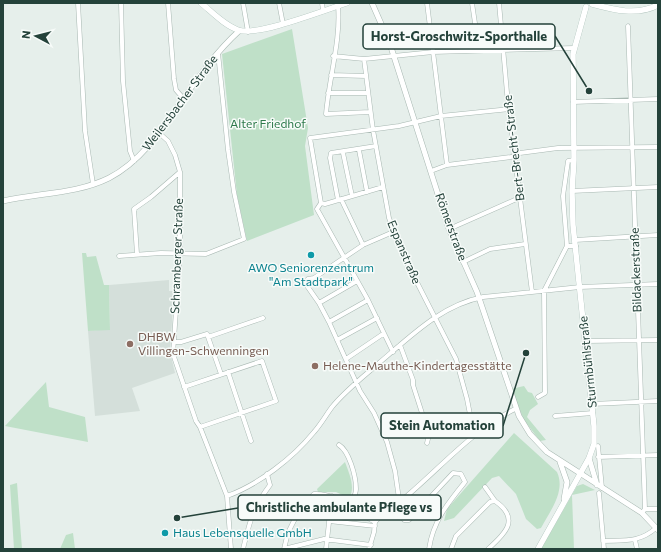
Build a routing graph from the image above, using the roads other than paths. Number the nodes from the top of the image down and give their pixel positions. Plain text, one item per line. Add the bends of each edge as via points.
1 (78, 3) edge
2 (121, 3) edge
3 (168, 3) edge
4 (201, 3) edge
5 (243, 3) edge
6 (279, 3) edge
7 (322, 3) edge
8 (347, 3) edge
9 (372, 3) edge
10 (427, 3) edge
11 (472, 3) edge
12 (499, 3) edge
13 (592, 4) edge
14 (585, 5) edge
15 (658, 5) edge
16 (338, 6) junction
17 (323, 10) junction
18 (283, 24) junction
19 (628, 26) dead end
20 (238, 31) junction
21 (248, 32) junction
22 (574, 48) junction
23 (479, 50) junction
24 (503, 50) junction
25 (218, 52) junction
26 (433, 52) junction
27 (333, 56) junction
28 (394, 56) junction
29 (364, 60) junction
30 (331, 74) junction
31 (366, 76) junction
32 (328, 92) junction
33 (368, 93) junction
34 (183, 98) junction
35 (658, 99) edge
36 (630, 100) junction
37 (574, 102) junction
38 (510, 108) junction
39 (370, 112) junction
40 (441, 116) junction
41 (415, 122) junction
42 (373, 130) junction
43 (159, 133) junction
44 (376, 146) junction
45 (658, 147) edge
46 (574, 148) junction
47 (632, 148) junction
48 (359, 150) junction
49 (343, 153) junction
50 (515, 155) junction
51 (574, 160) junction
52 (134, 161) junction
53 (447, 165) junction
54 (431, 171) junction
55 (180, 172) junction
56 (93, 184) junction
57 (383, 187) junction
58 (658, 187) edge
59 (633, 188) junction
60 (572, 191) junction
61 (367, 192) junction
62 (352, 196) junction
63 (519, 198) junction
64 (340, 200) junction
65 (3, 201) edge
66 (321, 203) junction
67 (449, 229) junction
68 (393, 232) junction
69 (658, 235) edge
70 (635, 236) junction
71 (576, 243) junction
72 (525, 244) junction
73 (363, 245) junction
74 (567, 246) junction
75 (180, 252) junction
76 (137, 254) junction
77 (119, 256) dead end
78 (344, 258) junction
79 (463, 262) junction
80 (357, 281) junction
81 (636, 284) junction
82 (658, 284) edge
83 (580, 287) junction
84 (544, 291) junction
85 (532, 292) junction
86 (479, 298) junction
87 (368, 300) junction
88 (319, 303) junction
89 (435, 317) junction
90 (263, 318) dead end
91 (377, 318) junction
92 (329, 322) junction
93 (383, 334) junction
94 (208, 337) junction
95 (337, 340) junction
96 (638, 340) junction
97 (658, 340) edge
98 (174, 342) junction
99 (586, 342) junction
100 (400, 345) junction
101 (393, 352) junction
102 (346, 359) junction
103 (228, 372) junction
104 (221, 374) junction
105 (357, 382) junction
106 (184, 387) junction
107 (538, 397) dead end
108 (658, 401) edge
109 (640, 402) junction
110 (592, 404) junction
111 (515, 409) junction
112 (242, 412) junction
113 (593, 413) junction
114 (555, 416) dead end
115 (200, 427) junction
116 (474, 436) junction
117 (251, 441) dead end
118 (427, 443) dead end
119 (338, 445) dead end
120 (598, 446) dead end
121 (658, 455) edge
122 (643, 456) junction
123 (598, 457) junction
124 (589, 458) junction
125 (560, 461) junction
126 (267, 474) junction
127 (580, 474) junction
128 (599, 486) junction
129 (485, 487) dead end
130 (599, 493) dead end
131 (226, 496) junction
132 (332, 496) junction
133 (564, 499) junction
134 (400, 501) junction
135 (494, 501) junction
136 (350, 507) junction
137 (658, 509) edge
138 (644, 511) junction
139 (329, 521) junction
140 (375, 524) junction
141 (657, 529) edge
142 (327, 539) junction
143 (635, 540) junction
144 (603, 541) junction
145 (370, 547) edge
146 (231, 549) edge
147 (243, 549) edge
148 (284, 549) edge
149 (326, 549) edge
150 (429, 549) edge
151 (451, 549) edge
152 (488, 549) edge
153 (538, 549) edge
154 (604, 549) edge
155 (637, 549) edge

1 - 56 street via 82,100
2 - 52 street via 124,81 130,151
3 - 34 street via 174,79 176,90
4 - 20 main road
5 - 21 street
6 - 18 street
7 - 17 street
8 - 16 main road
9 - 28 street, Römerstraße
10 - 26 street
11 - 23 street
12 - 24 street, Bert-Brecht-Straße
13 - 14 main road via 590,7
13 - 15 main road via 619,11 650,10
14 - 22 main road, Sturmbühlstraße
16 - 17 main road
16 - 27 street via 339,22
17 - 18 main road
18 - 21 main road
19 - 36 street, Bildackerstraße
20 - 21 main road
20 - 25 street, Weilersbacher Straße
22 - 24 street
22 - 37 main road, Sturmbühlstraße
23 - 24 street
23 - 26 street
24 - 38 street, Bert-Brecht-Straße
25 - 34 street, Weilersbacher Straße
25 - 75 street via 228,150 244,239 206,254
26 - 28 street
26 - 40 street
27 - 29 street
27 - 30 street
28 - 29 street
28 - 41 street, Römerstraße
29 - 31 street, Espanstraße
30 - 31 street
30 - 32 street
31 - 33 street, Espanstraße
32 - 33 street
32 - 39 street via 326,114
33 - 39 street, Espanstraße
34 - 43 street, Weilersbacher Straße
35 - 36 street
36 - 37 street
36 - 47 street, Bildackerstraße
37 - 46 main road, Sturmbühlstraße
38 - 40 street
38 - 50 street, Bert-Brecht-Straße
39 - 42 street, Espanstraße
40 - 41 street
40 - 53 street
41 - 42 street
41 - 54 street, Römerstraße
42 - 44 street, Espanstraße
42 - 66 street via 310,138
43 - 52 street, Weilersbacher Straße
43 - 55 street, Schramberger Straße via 168,141
44 - 48 street
44 - 57 street, Espanstraße
45 - 47 street
46 - 47 street
46 - 50 street
46 - 51 main road, Sturmbühlstraße
47 - 59 street, Bildackerstraße
48 - 49 street
48 - 61 street
49 - 62 street
49 - 64 street via 331,153 330,158
50 - 53 street
50 - 63 street, Bert-Brecht-Straße
51 - 60 main road, Sturmbühlstraße
51 - 74 street, Sturmbühlstraße via 568,162 563,196
52 - 56 street, Weilersbacher Straße via 110,177
53 - 54 street
54 - 67 street, Römerstraße
55 - 75 street, Schramberger Straße
55 - 76 street via 134,209
56 - 65 street, Weilersbacher Straße
57 - 61 street
57 - 68 street, Espanstraße
58 - 59 street
59 - 60 street
59 - 70 street, Bildackerstraße
60 - 71 main road, Sturmbühlstraße
61 - 62 street
62 - 64 street
63 - 67 street
63 - 72 street, Bert-Brecht-Straße
64 - 66 street
64 - 73 street
66 - 78 street via 317,209
67 - 79 street, Römerstraße
68 - 73 street
68 - 89 street, Espanstraße via 402,255
69 - 70 street
70 - 71 street
70 - 81 street, Bildackerstraße
71 - 74 street
71 - 83 main road, Sturmbühlstraße
72 - 79 street via 490,250
72 - 85 street, Bert-Brecht-Straße
73 - 78 street
74 - 84 street
75 - 76 street
75 - 98 street, Schramberger Straße
76 - 77 street
78 - 80 street
78 - 88 street via 305,281
79 - 86 street, Römerstraße
80 - 87 street
80 - 88 street
81 - 82 street
81 - 83 street
81 - 96 street, Bildackerstraße
83 - 84 street
83 - 99 main road, Sturmbühlstraße
84 - 85 street
84 - 107 street via 545,393
85 - 86 street
86 - 89 street
86 - 111 street, Römerstraße
87 - 91 street
87 - 92 street
88 - 92 street
89 - 100 street
89 - 116 street, Espanstraße via 456,359
90 - 94 street
91 - 93 street
91 - 95 street
92 - 95 street
93 - 101 street
93 - 102 street
94 - 98 street via 207,334
94 - 104 street
95 - 102 street
96 - 97 street
96 - 99 street
96 - 109 street, Bildackerstraße
98 - 106 street, Schramberger Straße via 173,354
99 - 110 main road, Sturmbühlstraße
100 - 101 street
100 - 118 street via 413,380 428,435
101 - 105 street
102 - 105 street
103 - 104 street
103 - 112 street
103 - 112 street via 262,360 276,401
104 - 106 street
105 - 126 street via 332,407 300,447
105 - 134 street via 387,442 396,471
106 - 115 street, Schramberger Straße
108 - 109 street
109 - 110 street
109 - 122 street, Bildackerstraße
110 - 113 main road, Sturmbühlstraße
111 - 116 street
111 - 125 street, Römerstraße via 538,445
112 - 115 street
112 - 117 street
113 - 114 street
113 - 124 main road, Sturmbühlstraße via 594,444
115 - 131 street, Schramberger Straße
116 - 134 street
119 - 136 street via 344,448 348,457 356,488
120 - 123 street
121 - 122 street
122 - 123 street
122 - 138 street, Bildackerstraße
123 - 128 street
124 - 127 main road, Sturmbühlstraße
124 - 128 street
125 - 127 street, Römerstraße
125 - 133 street via 567,482
126 - 131 street via 243,490
126 - 147 street via 270,485 255,508 246,531
127 - 128 street, Römerstraße
127 - 133 main road, Sturmbühlstraße
128 - 138 street, Römerstraße
129 - 135 street
130 - 144 street
131 - 146 street, Schramberger Straße
132 - 136 street
132 - 139 street
132 - 148 street via 314,494 310,498 290,525
133 - 153 main road, Sturmbühlstraße
134 - 140 street
134 - 150 street via 402,513 407,521 453,473 461,474 466,482 436,521
135 - 151 street via 456,536
135 - 152 street via 509,519 506,532
136 - 140 street
137 - 138 street
138 - 141 street, Römerstraße
139 - 140 street
139 - 142 street
140 - 145 street
141 - 143 street
142 - 145 street
142 - 148 street
142 - 149 street
143 - 144 street
143 - 155 street
144 - 154 street

